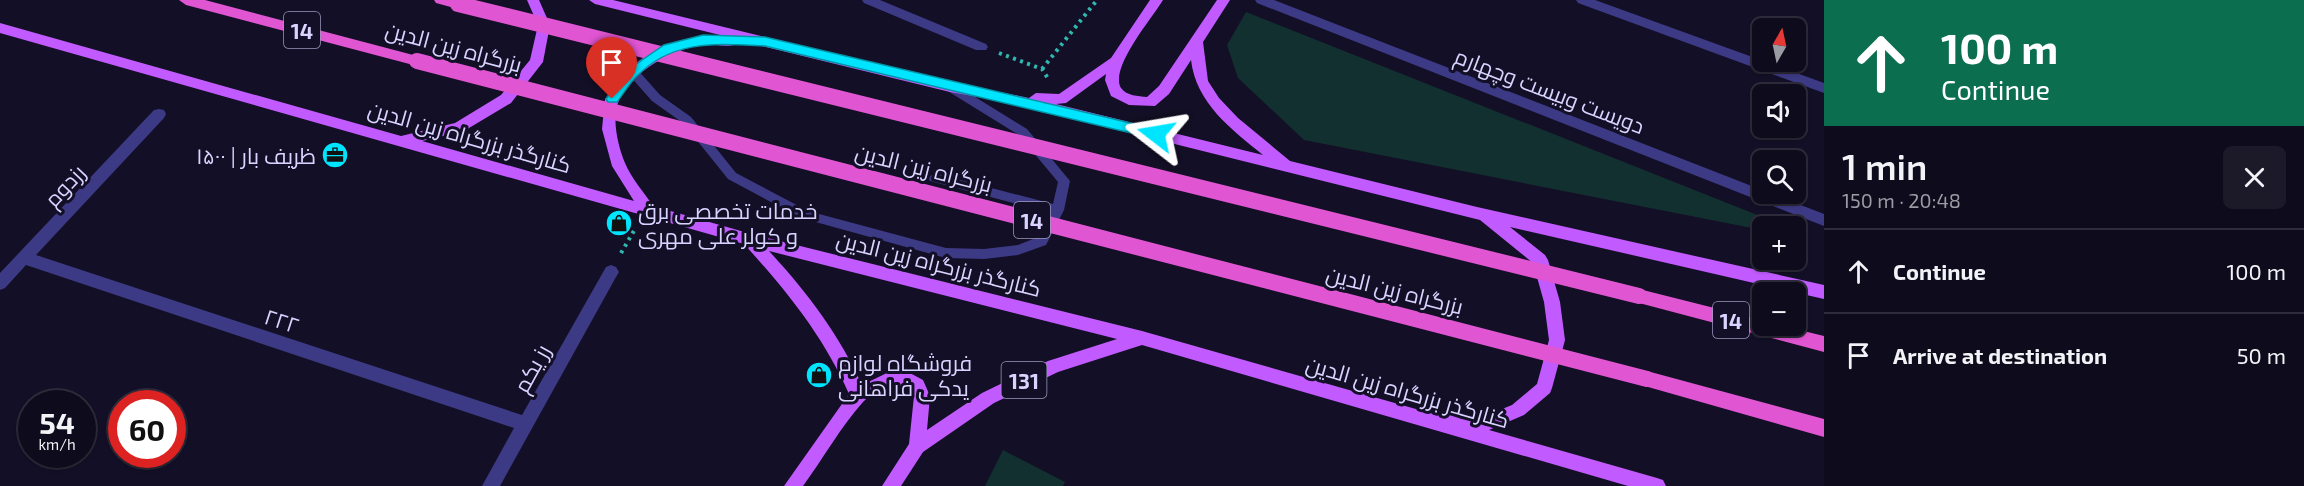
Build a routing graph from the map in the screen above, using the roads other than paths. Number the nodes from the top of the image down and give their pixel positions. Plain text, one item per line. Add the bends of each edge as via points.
1 (186, 0) edge
2 (441, 0) edge
3 (533, 0) edge
4 (595, 0) edge
5 (868, 0) edge
6 (1157, 0) edge
7 (1224, 0) edge
8 (1261, 0) edge
9 (1582, 0) edge
10 (0, 28) edge
11 (765, 41) junction
12 (1196, 42) junction
13 (981, 47) road end
14 (1116, 61) junction
15 (633, 72) junction
16 (950, 87) junction
17 (1824, 88) edge
18 (1002, 96) junction
19 (159, 114) dead end
20 (403, 141) junction
21 (1287, 167) junction
22 (934, 178) dead end
23 (647, 209) junction
24 (1058, 210) junction
25 (1477, 213) junction
26 (1824, 220) edge
27 (748, 239) junction
28 (24, 258) junction
29 (610, 272) road end
30 (0, 283) edge
31 (1824, 292) edge
32 (1142, 338) junction
33 (1824, 344) edge
34 (858, 395) junction
35 (1423, 419) junction
36 (526, 424) junction
37 (1824, 428) edge
38 (917, 446) junction
39 (893, 484) edge
40 (491, 486) edge
41 (793, 486) edge
42 (1658, 486) edge

1 - 37 highway, بزرگراه زین الدین / 14, bridge
2 - 33 highway, بزرگراه زین الدین / 14, bridge
3 - 20 main road via 544,25 536,62 506,99 459,127
4 - 11 main road
5 - 13 street
6 - 14 main road
7 - 12 main road
8 - 26 street, دویست وبیست وچهارم
9 - 17 street
10 - 20 main road, کنارگذر بزرگراه زین الدین
11 - 15 main road via 703,40 668,48
11 - 16 main road
12 - 14 main road via 1164,90 1150,102 1130,100 1116,92 1112,80
12 - 21 main road via 1197,66 1206,91
14 - 18 main road via 1061,99
15 - 23 main road via 612,99 609,129 619,166
15 - 24 lane via 656,98 687,120 732,176 805,215 946,253 984,254 1018,250 1042,241
16 - 18 main road
16 - 24 lane via 1023,132 1050,161 1064,181
18 - 21 main road
19 - 28 street, رزدوم
20 - 23 main road, کنارگذر بزرگراه زین الدین
21 - 25 main road
22 - 24 lane
23 - 27 main road, کنارگذر بزرگراه زین الدین
25 - 31 main road
25 - 35 main road via 1540,260 1552,302 1557,340 1544,388 1518,410 1487,423
27 - 32 main road, کنارگذر بزرگراه زین الدین
27 - 34 main road via 791,284 824,328
28 - 30 street, رزدوم
28 - 36 street, ۲۲۲
29 - 36 street, رز یکم
32 - 35 main road, کنارگذر بزرگراه زین الدین
32 - 38 main road, 131 via 1035,375 988,398
34 - 38 main road via 891,378 908,379 922,396
34 - 41 main road
35 - 42 main road, کنارگذر بزرگراه زین الدین
36 - 40 street, رز یکم
38 - 39 main road, 131

